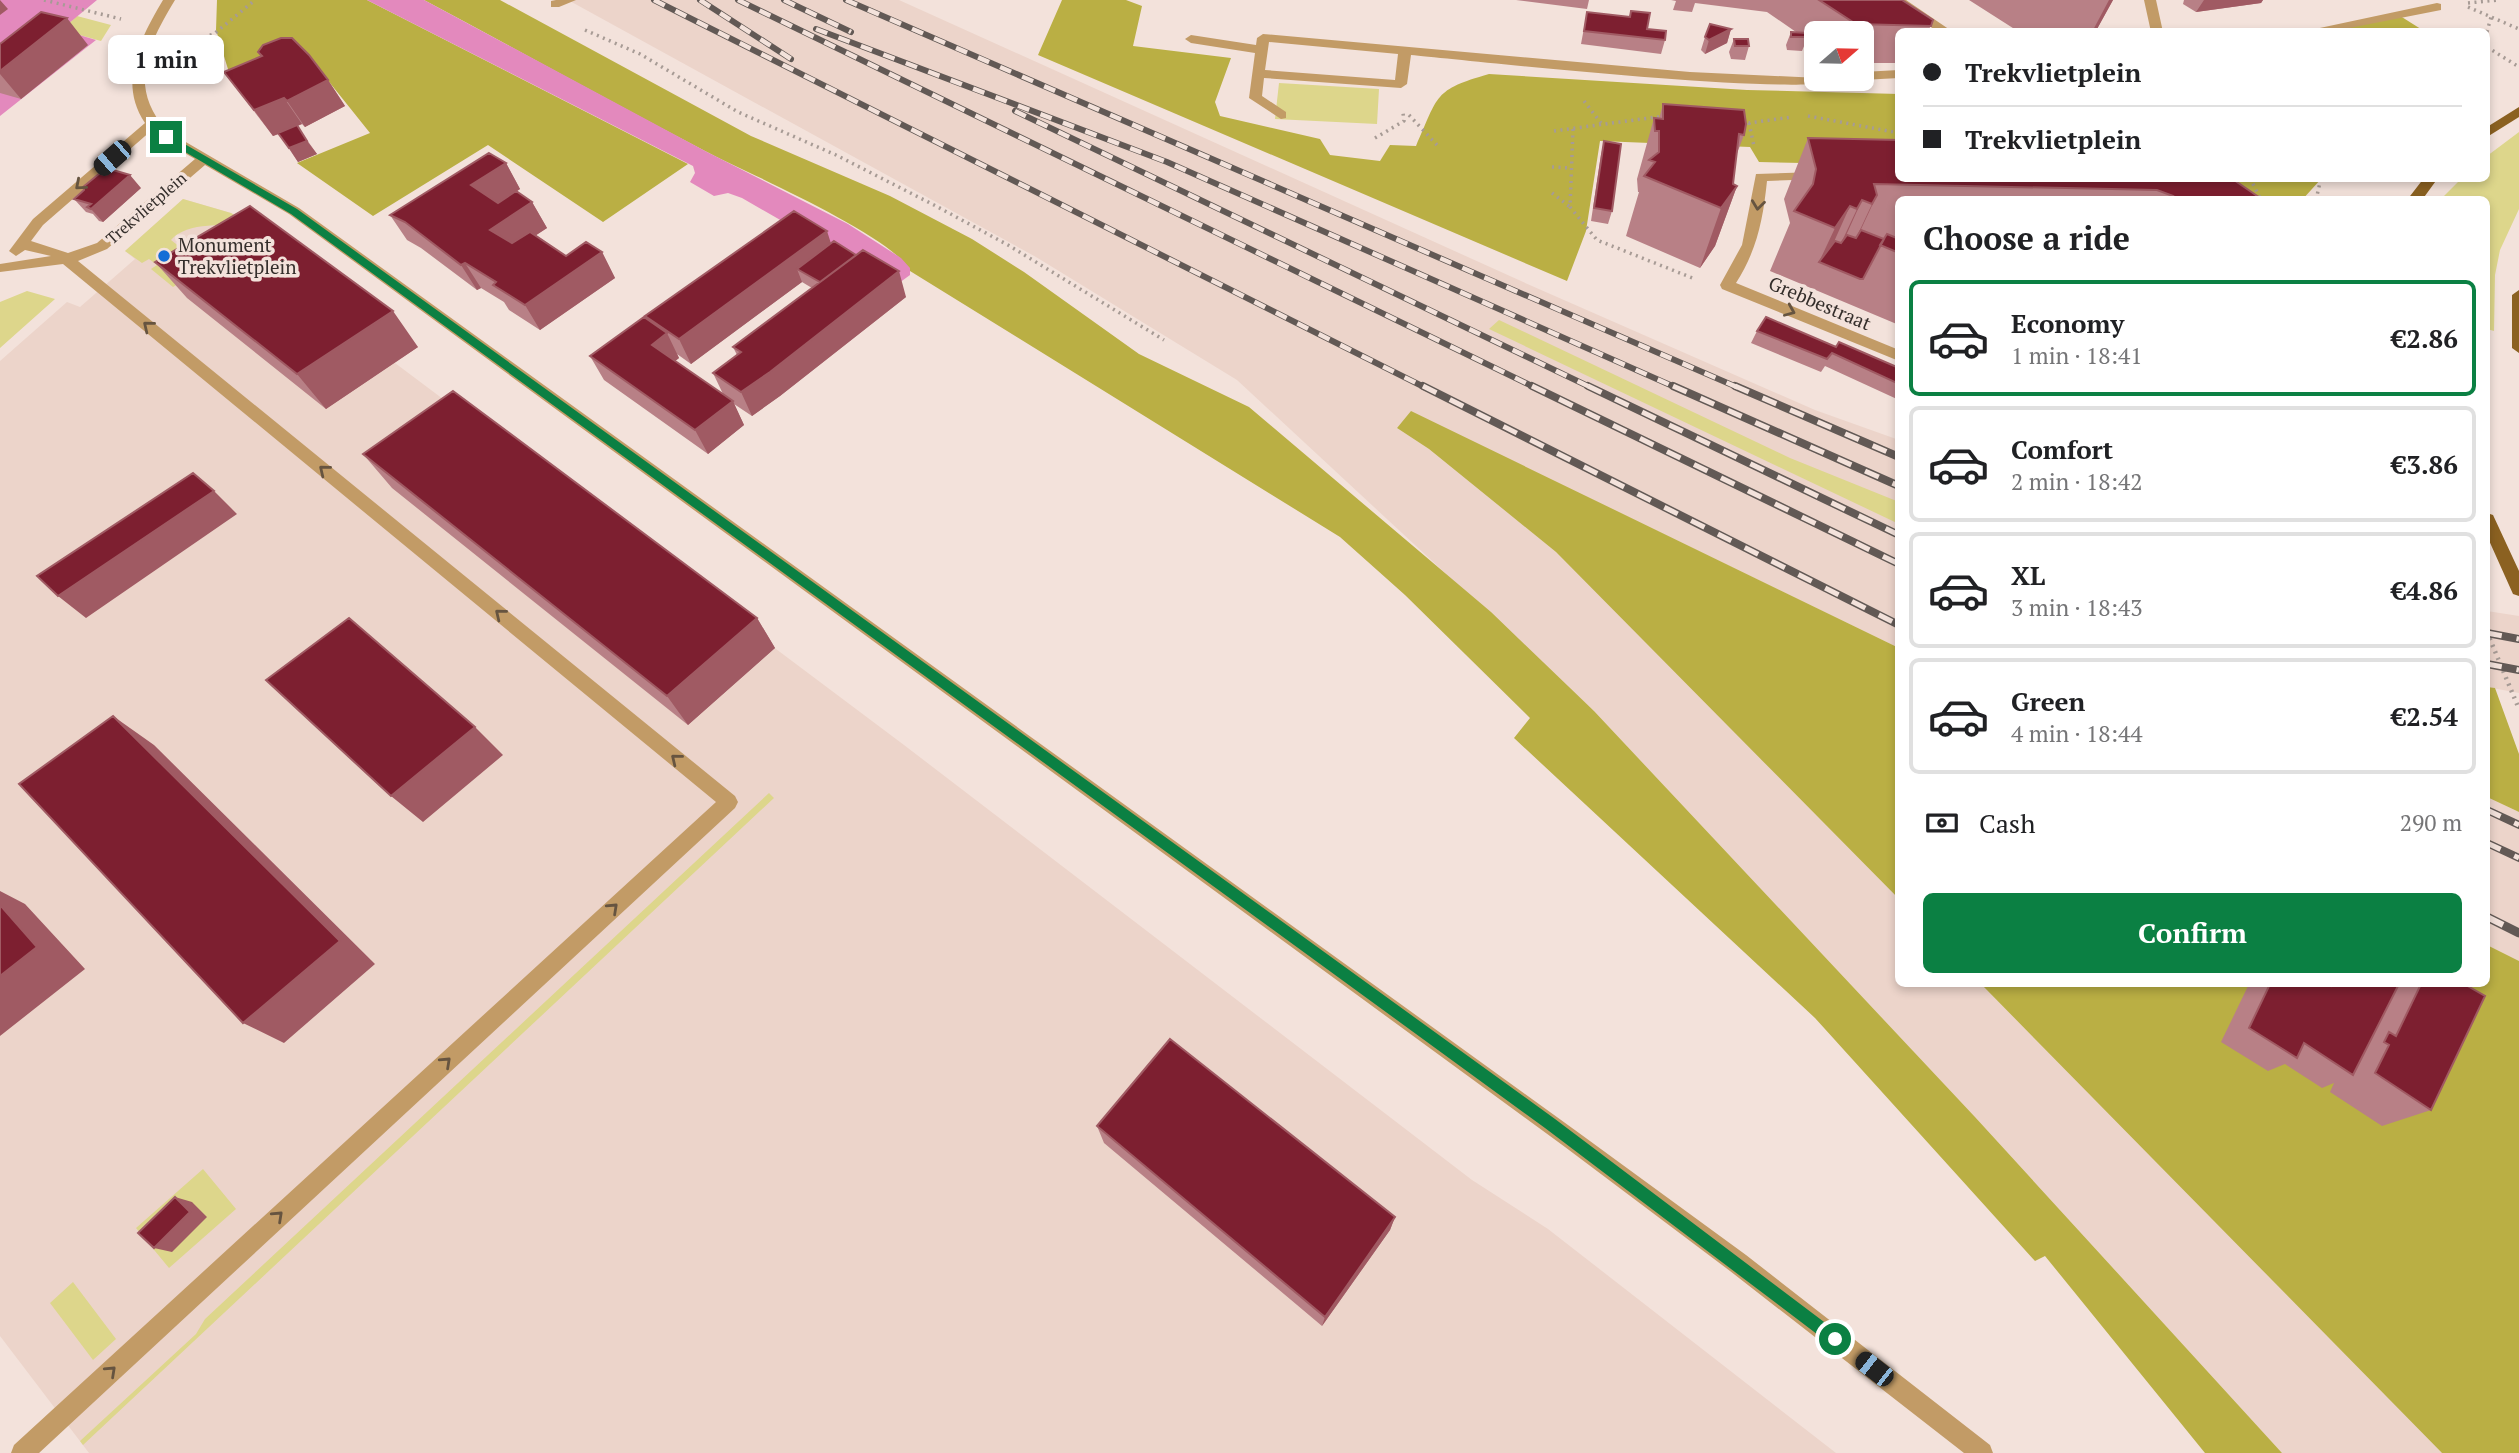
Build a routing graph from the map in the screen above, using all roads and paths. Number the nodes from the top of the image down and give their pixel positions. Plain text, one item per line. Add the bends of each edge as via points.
1 (44, 0) edge
2 (169, 0) edge
3 (255, 0) edge
4 (570, 0) edge
5 (1898, 0) edge
6 (2150, 0) edge
7 (555, 4) dead end
8 (2462, 4) dead end
9 (2437, 7) dead end
10 (90, 11) dead end
11 (2491, 17) junction
12 (575, 25) dead end
13 (1941, 28) edge
14 (2156, 28) edge
15 (2328, 28) edge
16 (2488, 28) edge
17 (2519, 29) edge
18 (1191, 39) dead end
19 (2490, 49) edge
20 (1261, 50) junction
21 (1405, 51) junction
22 (140, 55) junction
23 (2519, 67) edge
24 (1258, 74) junction
25 (1895, 74) edge
26 (1874, 75) edge
27 (1804, 81) edge
28 (1403, 108) dead end
29 (2519, 110) edge
30 (1281, 115) dead end
31 (1671, 116) edge
32 (1739, 121) edge
33 (151, 124) junction
34 (1573, 129) junction
35 (1554, 131) dead end
36 (2490, 131) edge
37 (1895, 132) edge
38 (1437, 145) dead end
39 (203, 159) junction
40 (1552, 167) dead end
41 (1571, 168) junction
42 (1830, 176) edge
43 (2429, 182) edge
44 (1552, 193) dead end
45 (2417, 196) edge
46 (1570, 207) junction
47 (21, 244) junction
48 (67, 259) junction
49 (2, 270) edge
50 (1727, 285) junction
51 (2519, 295) edge
52 (1164, 340) dead end
53 (2519, 348) edge
54 (1895, 354) edge
55 (2490, 526) edge
56 (2519, 589) edge
57 (2490, 639) edge
58 (2519, 709) edge
59 (22, 1453) edge
60 (1982, 1453) edge

1 - 10 path
2 - 22 street
3 - 22 path via 214,34
4 - 7 street
5 - 13 street
6 - 14 street
8 - 11 path
9 - 15 street
11 - 16 path
11 - 17 path
12 - 52 path via 640,54 738,112 934,205
18 - 20 street
19 - 23 path
20 - 21 street via 1263,38
20 - 24 street
21 - 24 street via 1401,84
21 - 27 street
22 - 33 street via 139,91
24 - 30 street via 1255,98
25 - 26 street
28 - 38 path
29 - 36 main road
31 - 34 path
32 - 37 path via 1803,115
33 - 39 street, Trekvlietplein
33 -> 47 street, Trekvlietplein via 38,222
34 - 35 path
34 - 41 path
39 - 48 street, Trekvlietplein via 110,241
39 - 60 street, Trekvlietplein via 294,211 1550,1123
40 - 41 path
41 - 46 path
42 -> 50 street via 1761,177 1754,236
43 - 45 main road
44 - 46 path
46 - 50 path via 1597,240 1690,279
47 - 48 street
47 - 49 street, Trekvlietplein
48 - 49 street, Trekvlietplein
59 -> 48 street via 729,802
50 -> 54 street, Grebbestraat
51 - 53 main road
55 - 56 main road
57 - 58 path

